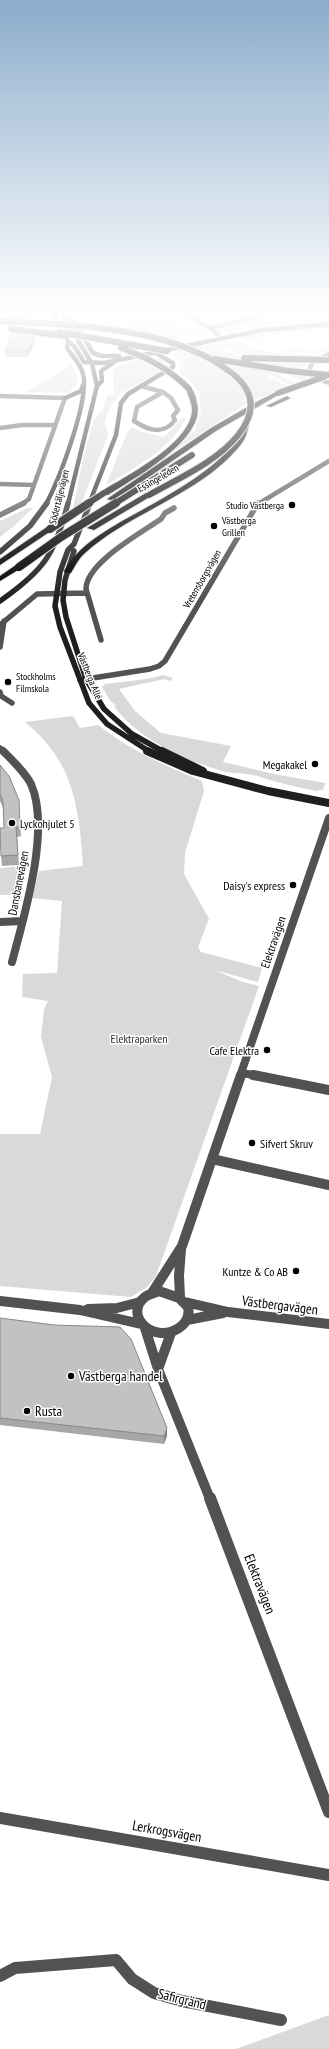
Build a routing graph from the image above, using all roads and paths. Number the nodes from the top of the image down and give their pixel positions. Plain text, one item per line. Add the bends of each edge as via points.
1 (61, 409) edge
2 (80, 409) edge
3 (91, 409) edge
4 (120, 409) edge
5 (137, 409) edge
6 (177, 409) edge
7 (195, 409) edge
8 (247, 409) edge
9 (250, 409) edge
10 (264, 409) edge
11 (55, 425) junction
12 (236, 425) dead end
13 (246, 426) junction
14 (0, 428) edge
15 (195, 453) dead end
16 (329, 461) edge
17 (0, 484) edge
18 (34, 485) junction
19 (174, 508) dead end
20 (0, 515) edge
21 (74, 544) junction
22 (0, 552) edge
23 (0, 564) edge
24 (19, 567) junction
25 (68, 571) junction
26 (0, 579) edge
27 (87, 592) junction
28 (55, 593) junction
29 (64, 593) junction
30 (0, 601) edge
31 (2, 623) edge
32 (101, 640) dead end
33 (0, 647) edge
34 (83, 680) junction
35 (0, 692) edge
36 (12, 702) dead end
37 (0, 748) edge
38 (329, 803) edge
39 (329, 818) edge
40 (22, 921) junction
41 (0, 922) edge
42 (12, 962) dead end
43 (242, 1073) junction
44 (329, 1090) edge
45 (212, 1159) junction
46 (329, 1185) edge
47 (182, 1246) junction
48 (152, 1293) junction
49 (182, 1300) junction
50 (0, 1301) edge
51 (140, 1302) junction
52 (80, 1310) junction
53 (228, 1312) junction
54 (187, 1320) junction
55 (329, 1324) edge
56 (143, 1326) junction
57 (171, 1332) junction
58 (158, 1369) junction
59 (329, 1812) edge
60 (0, 1818) edge
61 (329, 1875) edge
62 (0, 1976) edge
63 (281, 2020) dead end

1 - 11 street
2 - 22 street, Södertäljevägen via 55,489 28,528
3 - 30 street, Södertäljevägen via 62,528 48,559 24,584
4 - 21 street, Västberga Allé via 116,435
5 - 6 street via 134,421 162,431 172,425
7 - 23 highway, Essingeleden, bridge via 187,432 154,461
8 - 23 highway, bridge via 111,499
9 - 13 highway, bridge
10 - 12 highway
11 - 14 street
11 - 18 street
13 - 24 highway, Essingeleden, bridge via 213,456 149,495
13 - 25 highway via 244,435 232,450 205,472 88,547 76,558
15 - 24 highway, bridge via 45,547
16 - 34 street, Vretensborgsvägen via 259,502 165,661 150,669
17 - 18 street
18 - 20 street via 25,503
19 - 27 street via 107,555 86,582
21 - 25 street, Västberga Allé
21 - 28 street, Västberga Allé via 64,561
24 - 26 highway
25 - 29 street, Västberga Allé
27 - 29 street
27 - 32 street
28 - 29 street
28 - 31 street via 33,596
28 - 34 street, Västberga Allé via 57,618
29 - 34 street, Västberga Allé via 66,617
31 - 33 street
34 - 38 street, Västberga Allé via 89,703 95,712 124,737 167,761 193,771 268,791
35 - 36 street via 1,696
37 - 40 street, Dansbanevägen via 32,786 37,812 35,862
39 - 43 street, Elektravägen
40 - 41 street
40 - 42 street, Dansbanevägen
43 - 44 street
43 - 45 street, Elektravägen
45 - 46 street
45 - 47 street, Elektravägen
47 - 48 street, Elektravägen
47 - 49 street, Elektravägen via 179,1276
48 - 49 street via 167,1292
48 - 51 street
49 - 53 street, Västbergavägen
49 - 54 street via 188,1314
50 - 52 street
51 - 52 street via 117,1308
51 - 56 street via 137,1313
52 - 56 street
53 - 54 street, Västbergavägen
53 - 55 street, Västbergavägen
54 - 57 street
56 - 57 street via 157,1334
56 - 58 street, Elektravägen
57 - 58 street
58 - 59 street, Elektravägen via 235,1561
60 - 61 street, Lerkrogsvägen
62 - 63 street, Safirgränd via 15,1968 116,1960 132,1979 154,1993 182,2001

